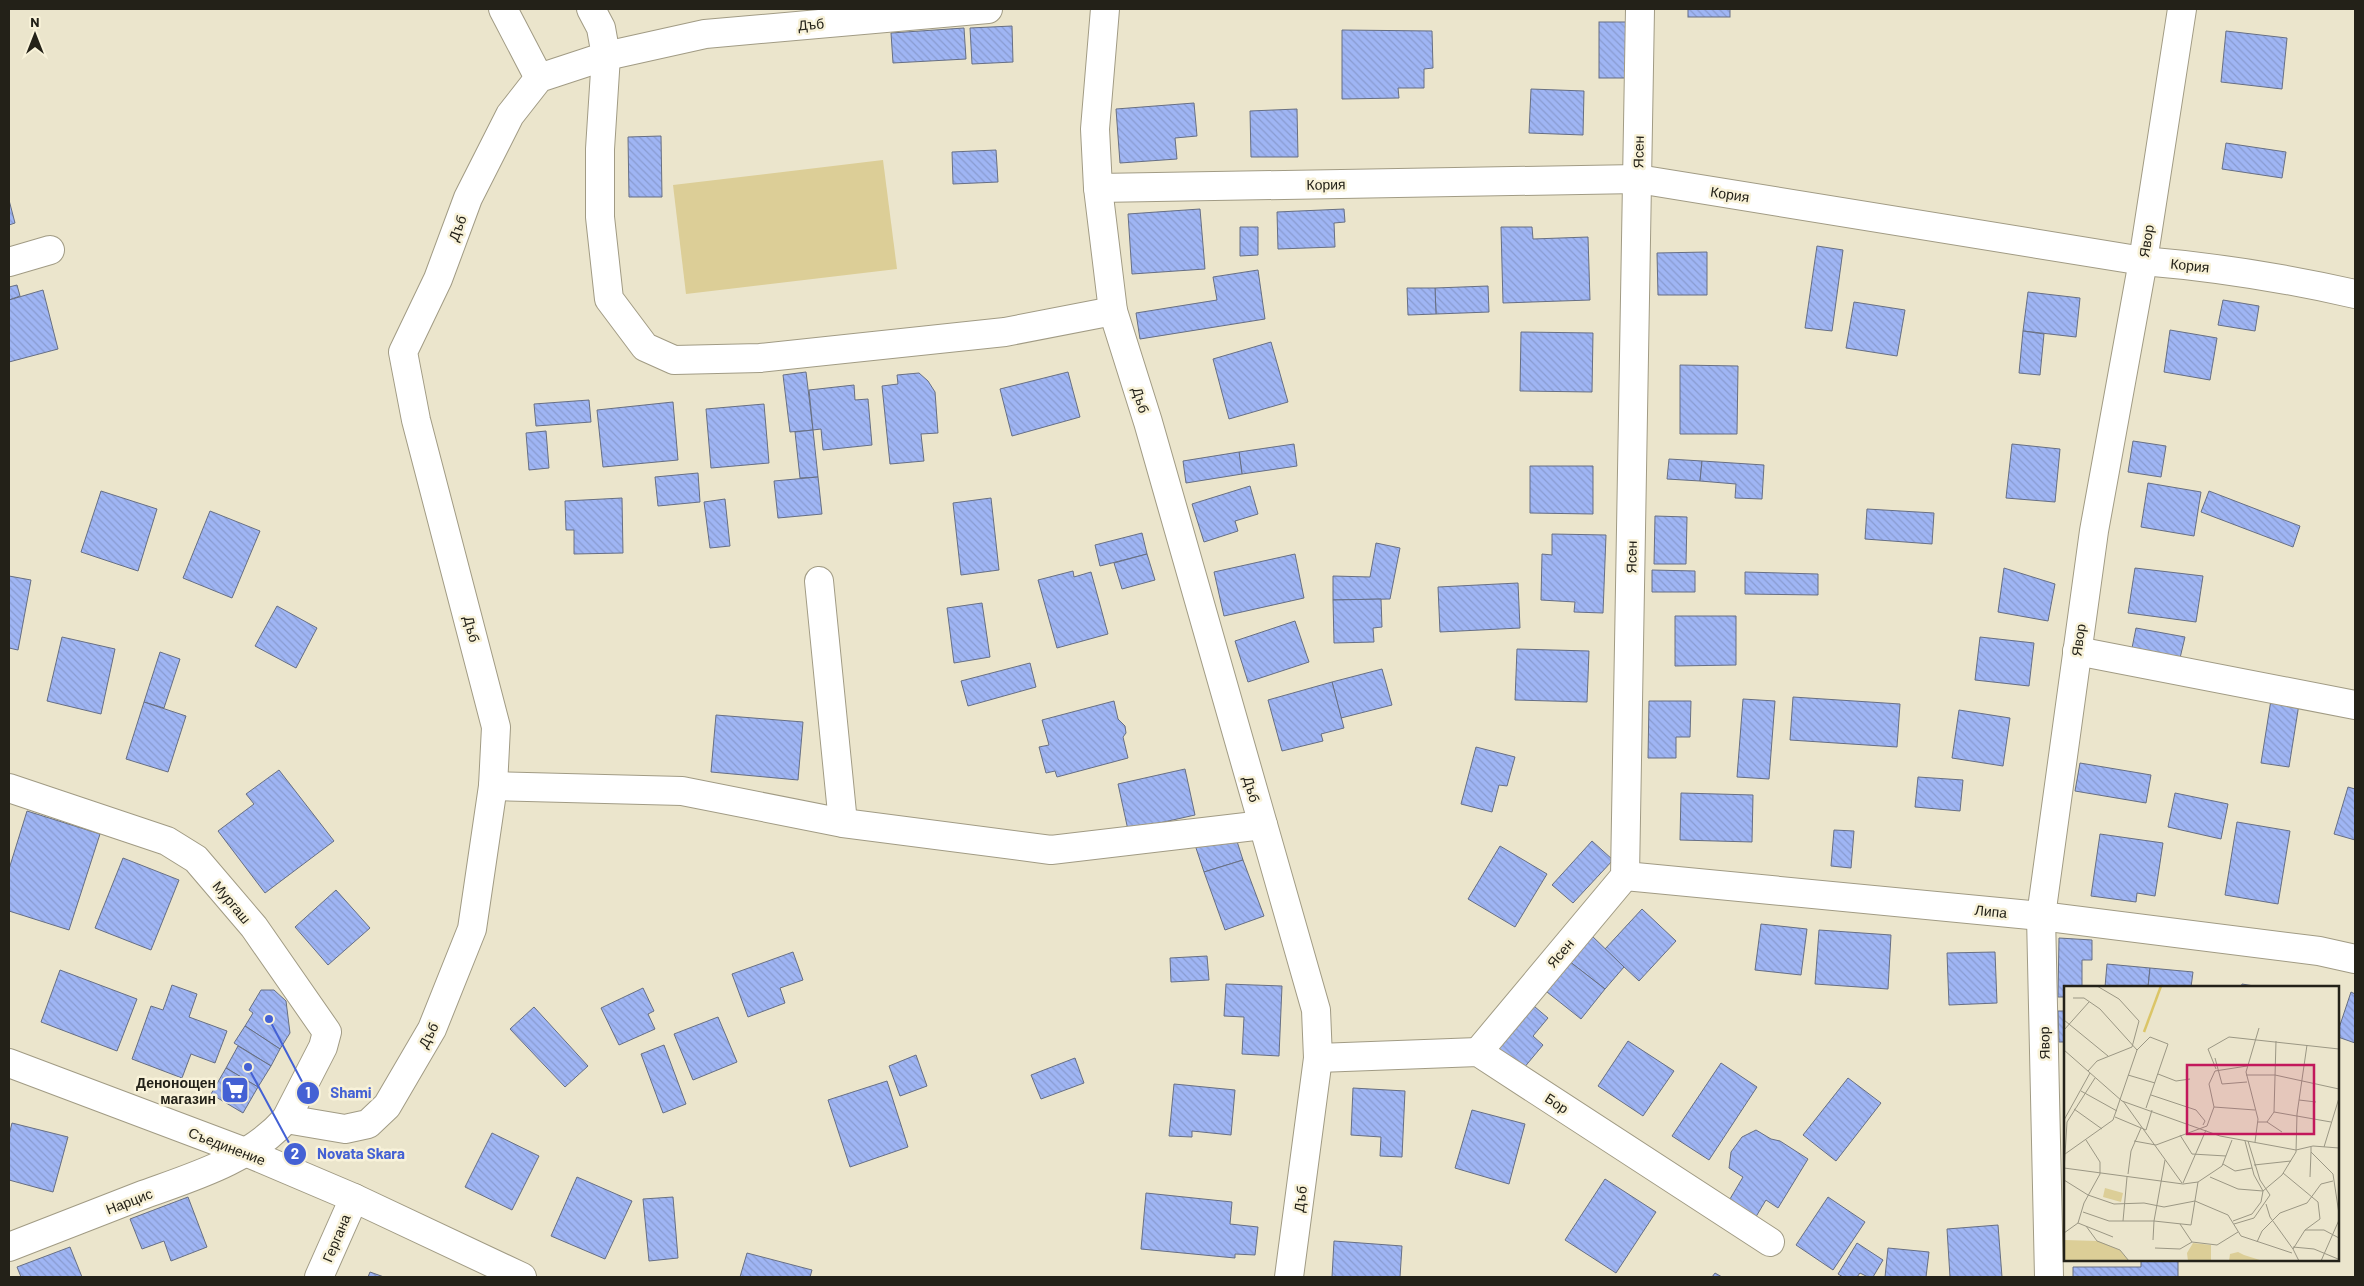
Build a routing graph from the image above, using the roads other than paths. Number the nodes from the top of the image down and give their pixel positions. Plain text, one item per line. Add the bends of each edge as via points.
1 (503, 9) edge
2 (591, 9) edge
3 (988, 9) edge
4 (1105, 9) edge
5 (1640, 9) edge
6 (2182, 9) edge
7 (606, 56) junction
8 (539, 78) junction
9 (1638, 179) junction
10 (1098, 188) junction
11 (50, 250) dead end
12 (2142, 260) junction
13 (9, 262) edge
14 (2355, 294) edge
15 (1113, 311) junction
16 (819, 581) dead end
17 (2077, 650) junction
18 (2355, 705) edge
19 (493, 786) junction
20 (9, 788) edge
21 (843, 823) junction
22 (1263, 825) junction
23 (1625, 876) junction
24 (2041, 916) junction
25 (2355, 959) edge
26 (1478, 1052) junction
27 (1318, 1058) junction
28 (9, 1063) edge
29 (286, 1119) junction
30 (248, 1153) junction
31 (354, 1198) junction
32 (1770, 1242) dead end
33 (9, 1247) edge
34 (319, 1277) edge
35 (522, 1277) edge
36 (1290, 1277) edge
37 (2049, 1277) edge

1 - 8 street
2 - 7 street via 600,28
3 - 7 street, Дъб via 704,34
4 - 10 street, Дъб via 1095,129
5 - 9 street, Ясен
6 - 12 street, Явор
7 - 8 street, Дъб
7 - 15 street via 600,149 600,217 609,299 645,347 674,360 760,358 1005,332
8 - 19 street, Дъб via 510,115 472,190 438,279 403,352 416,420 496,727
9 - 10 street, Кория
9 - 12 street, Кория
9 - 23 street, Ясен
10 - 15 street, Дъб
11 - 13 street
12 - 14 street, Кория via 2296,280
12 - 17 street, Явор via 2094,531
15 - 22 street, Дъб via 1148,422
16 - 21 street
17 - 18 street
17 - 24 street, Явор
19 - 21 street via 682,791
19 - 29 street, Дъб via 472,929 432,1029 386,1106 368,1124 345,1129
20 - 29 street, Мургаш via 167,841 196,859 254,927 327,1032 323,1047
21 - 22 street via 1051,850
22 - 27 street, Дъб via 1316,1010
23 - 24 street, Липа
23 - 26 street, Ясен
24 - 25 street, Липа via 2319,951
24 - 37 street, Явор
26 - 27 street
26 - 32 street, Бор
27 - 36 street, Дъб
28 - 30 street, Съединение
29 - 30 street
30 - 31 street, Съединение
30 - 33 street, Нарцис
31 - 34 street, Гергана
31 - 35 street, Съединение

